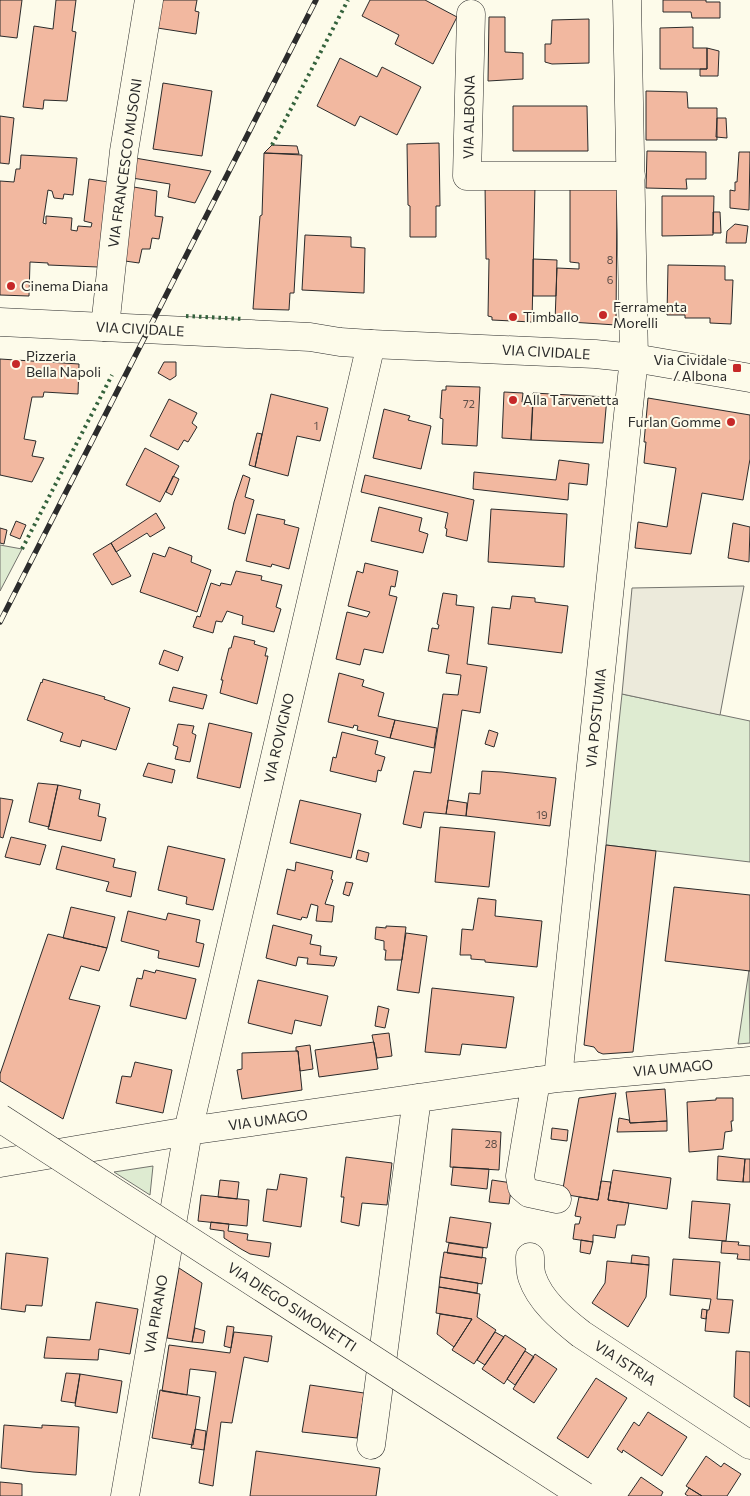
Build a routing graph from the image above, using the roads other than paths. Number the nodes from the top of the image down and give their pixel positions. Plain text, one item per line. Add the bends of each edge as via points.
1 (149, 0) edge
2 (627, 0) edge
3 (470, 14) dead end
4 (631, 176) junction
5 (0, 322) edge
6 (105, 327) junction
7 (0, 337) edge
8 (340, 342) junction
9 (371, 344) junction
10 (634, 358) junction
11 (750, 378) edge
12 (750, 1061) edge
13 (547, 1080) junction
14 (417, 1098) junction
15 (0, 1118) edge
16 (188, 1131) junction
17 (0, 1163) edge
18 (557, 1199) dead end
19 (530, 1257) dead end
20 (371, 1445) dead end
21 (750, 1445) edge
22 (125, 1496) edge
23 (584, 1496) edge

1 - 6 street, VIA FRANCESCO MUSONI via 124,151
2 - 4 street
3 - 4 street, VIA ALBONA via 468,176
4 - 10 street
5 - 6 street, VIA CIVIDALE
6 - 8 street, VIA CIVIDALE via 310,337
7 - 8 street, VIA CIVIDALE via 308,352
8 - 9 street, VIA CIVIDALE
9 - 10 street, VIA CIVIDALE
9 - 16 street, VIA ROVIGNO
10 - 11 street, VIA CIVIDALE
10 - 13 street, VIA POSTUMIA
12 - 13 street, VIA UMAGO
13 - 14 street, VIA UMAGO
13 - 18 street via 520,1176 522,1188
14 - 16 street, VIA UMAGO
14 - 20 street
15 - 23 street, VIA DIEGO SIMONETTI, bridge
16 - 17 street, VIA UMAGO
16 - 22 street, VIA PIRANO
19 - 21 street, VIA ISTRIA via 532,1277 544,1299 568,1323

